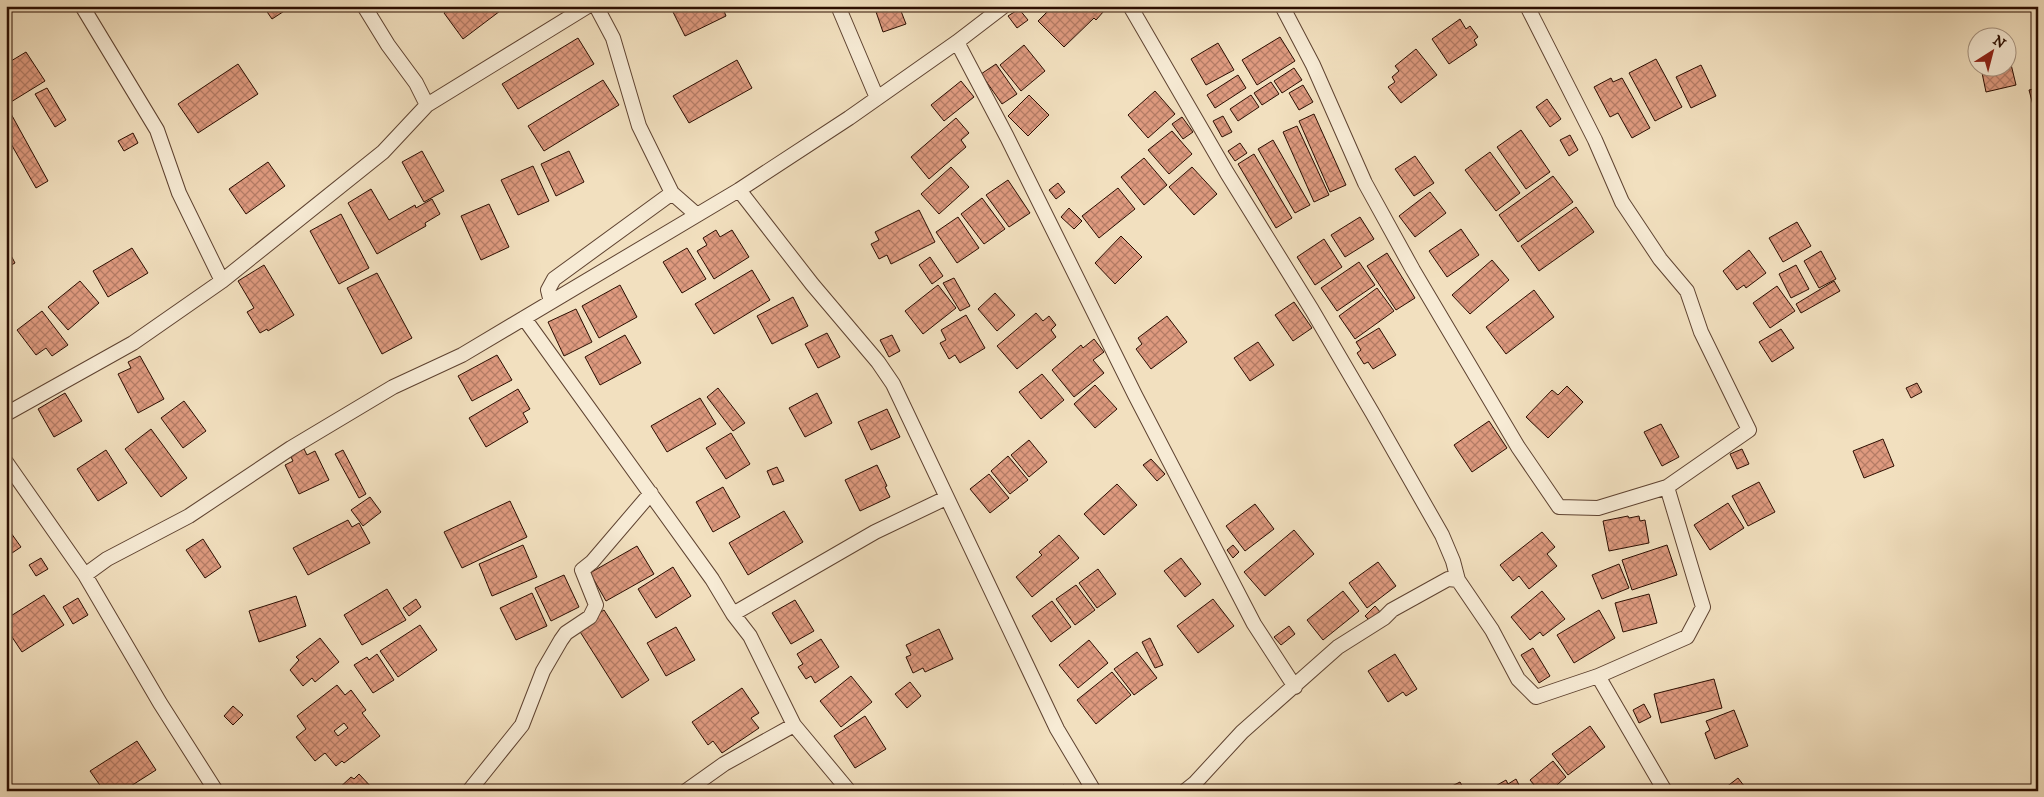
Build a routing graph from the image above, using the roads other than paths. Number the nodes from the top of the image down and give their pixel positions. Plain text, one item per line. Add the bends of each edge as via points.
1 (82, 6) edge
2 (364, 6) edge
3 (588, 6) edge
4 (596, 6) edge
5 (838, 6) edge
6 (1004, 6) edge
7 (1130, 6) edge
8 (1282, 6) edge
9 (1527, 6) edge
10 (957, 42) junction
11 (877, 98) junction
12 (427, 105) junction
13 (739, 190) junction
14 (672, 193) junction
15 (697, 215) junction
16 (222, 281) junction
17 (551, 302) junction
18 (524, 318) junction
19 (6, 414) edge
20 (6, 462) edge
21 (1667, 487) junction
22 (651, 493) junction
23 (946, 498) junction
24 (85, 575) junction
25 (1458, 580) junction
26 (733, 614) junction
27 (1598, 676) junction
28 (1295, 687) junction
29 (794, 725) junction
30 (216, 791) edge
31 (469, 791) edge
32 (686, 791) edge
33 (849, 791) edge
34 (1094, 791) edge
35 (1185, 791) edge
36 (1665, 791) edge

1 - 16 street via 157,130 179,193
2 - 12 street via 416,83
3 - 12 street
4 - 14 street via 612,38 640,126
5 - 11 street
6 - 10 street
7 - 25 street via 1378,422 1442,535
8 - 21 street via 1313,65 1365,183 1408,262 1518,447 1560,507 1598,508
9 - 21 street via 1595,140 1622,202 1660,259 1687,290 1701,332 1749,430
10 - 11 street
10 - 28 street via 1240,598 1262,639
11 - 13 street
12 - 16 street via 384,152
13 - 15 street
13 - 23 street via 893,384
14 - 15 street
14 - 17 street via 554,279 548,290
15 - 17 street
16 - 19 street via 133,343
17 - 18 street
18 - 22 street
18 - 24 street via 462,355 393,387 291,448 189,516 107,559
20 - 24 street
21 - 27 street via 1703,607 1687,637
22 - 26 street
22 - 31 street via 582,570 596,605 594,610 561,640 542,671 519,730
23 - 26 street via 875,532
23 - 34 street via 1057,729
24 - 30 street via 160,704
25 - 27 street via 1492,630 1518,680 1536,697
25 - 28 street via 1448,579 1392,610 1338,648
26 - 29 street via 750,636
27 - 36 street
28 - 35 street via 1242,732
29 - 32 street via 724,764
29 - 33 street

